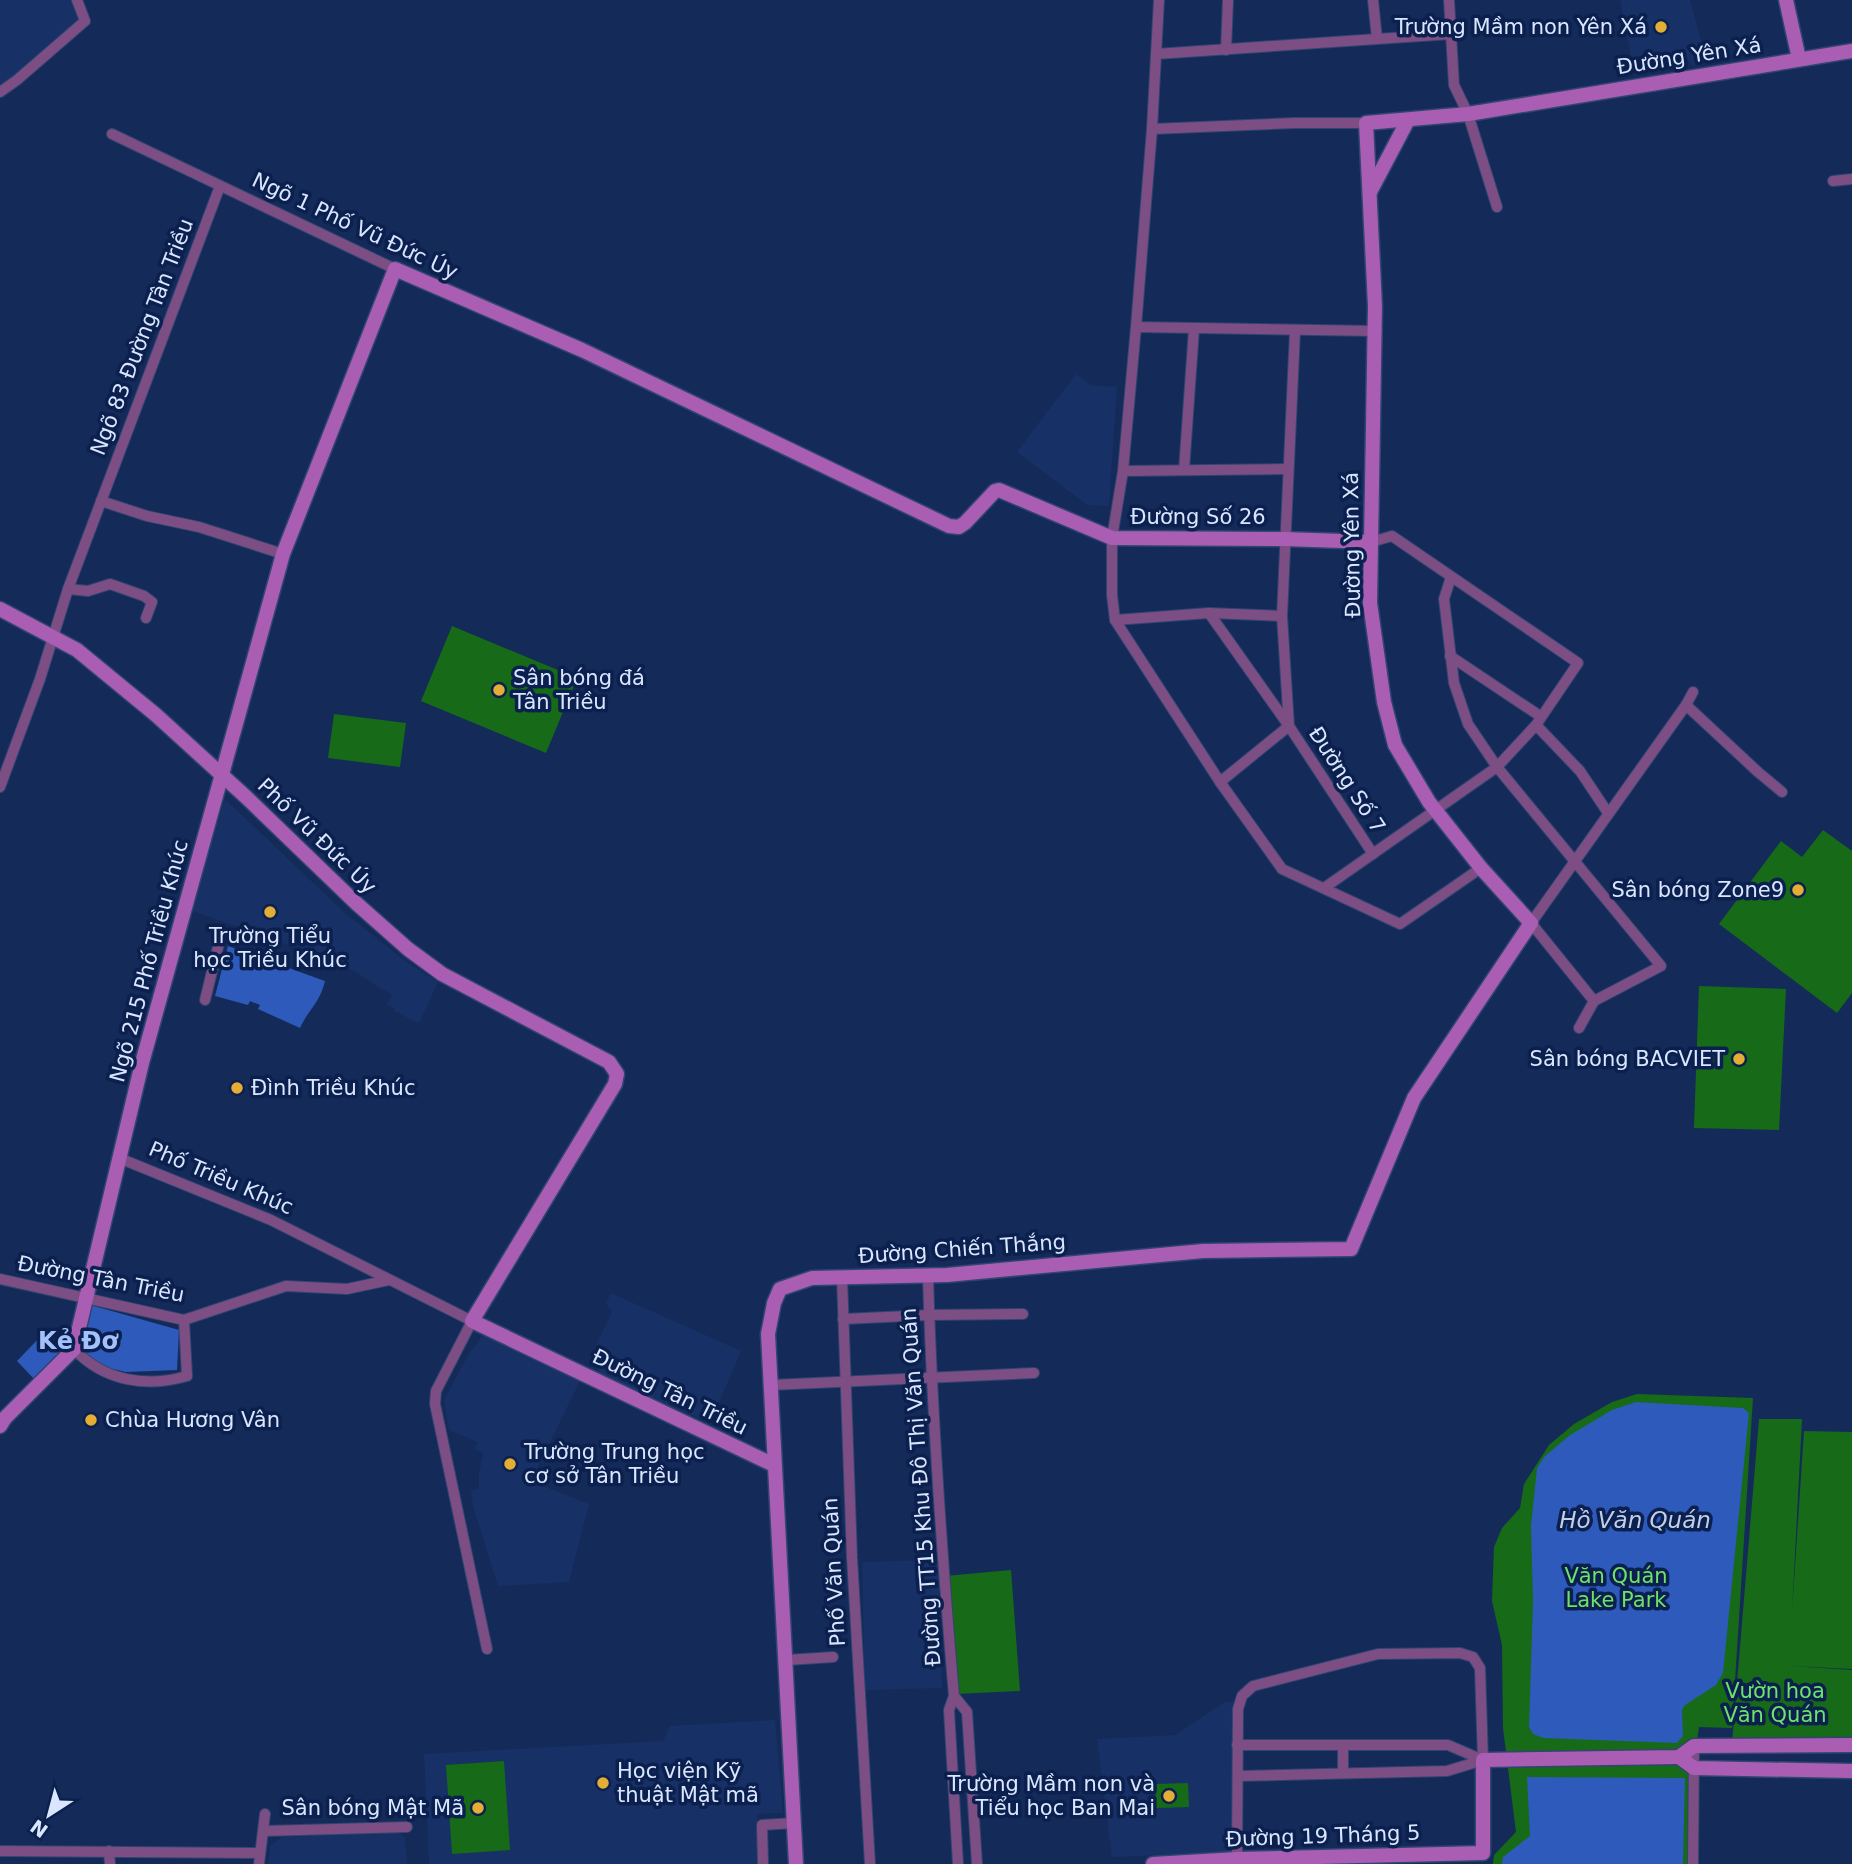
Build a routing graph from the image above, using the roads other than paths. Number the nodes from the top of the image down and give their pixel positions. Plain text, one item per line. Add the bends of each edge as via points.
1 (77, 0) edge
2 (1158, 0) edge
3 (1228, 0) edge
4 (1374, 0) edge
5 (1449, 0) edge
6 (1786, 0) edge
7 (1451, 34) junction
8 (1377, 39) junction
9 (1226, 50) junction
10 (1852, 51) edge
11 (1156, 54) junction
12 (1799, 60) junction
13 (0, 92) edge
14 (1468, 114) junction
15 (1408, 120) junction
16 (1366, 123) junction
17 (1152, 129) junction
18 (112, 134) dead end
19 (1852, 179) edge
20 (1833, 181) dead end
21 (220, 186) junction
22 (1369, 194) junction
23 (1497, 208) dead end
24 (395, 270) junction
25 (1136, 327) junction
26 (1194, 328) junction
27 (1295, 331) junction
28 (1375, 331) junction
29 (1288, 469) junction
30 (1184, 470) junction
31 (1123, 471) junction
32 (101, 501) junction
33 (1112, 538) junction
34 (1284, 539) junction
35 (1371, 542) junction
36 (282, 554) junction
37 (1451, 577) junction
38 (68, 589) junction
39 (0, 609) edge
40 (1209, 613) junction
41 (1282, 616) junction
42 (145, 618) dead end
43 (1115, 620) junction
44 (54, 637) junction
45 (1450, 656) junction
46 (1693, 692) dead end
47 (1685, 705) junction
48 (1538, 721) junction
49 (1289, 726) junction
50 (1497, 767) junction
51 (220, 775) junction
52 (1220, 782) junction
53 (0, 787) edge
54 (1783, 792) dead end
55 (1436, 811) junction
56 (1608, 813) junction
57 (1373, 854) junction
58 (1575, 863) junction
59 (1481, 868) junction
60 (1324, 888) junction
61 (1531, 923) junction
62 (221, 935) dead end
63 (205, 1000) dead end
64 (1594, 1001) junction
65 (1579, 1028) dead end
66 (120, 1158) junction
67 (928, 1276) junction
68 (842, 1278) junction
69 (0, 1279) edge
70 (390, 1280) junction
71 (86, 1299) junction
72 (1023, 1314) dead end
73 (929, 1315) junction
74 (842, 1319) junction
75 (184, 1320) junction
76 (472, 1321) junction
77 (74, 1349) junction
78 (1034, 1373) dead end
79 (931, 1377) junction
80 (844, 1382) junction
81 (771, 1385) junction
82 (0, 1426) edge
83 (774, 1465) junction
84 (487, 1649) dead end
85 (834, 1657) dead end
86 (787, 1660) junction
87 (954, 1696) junction
88 (1237, 1745) junction
89 (1343, 1745) junction
90 (1852, 1745) edge
91 (1694, 1746) junction
92 (1679, 1757) junction
93 (1483, 1760) junction
94 (1694, 1768) junction
95 (1852, 1770) edge
96 (1343, 1773) junction
97 (1238, 1776) junction
98 (265, 1814) dead end
99 (794, 1823) junction
100 (407, 1827) dead end
101 (264, 1831) junction
102 (0, 1851) edge
103 (109, 1851) junction
104 (1483, 1858) edge
105 (260, 1859) edge
106 (1237, 1859) junction
107 (110, 1864) edge
108 (763, 1864) edge
109 (796, 1864) edge
110 (870, 1864) edge
111 (958, 1864) edge
112 (977, 1864) edge
113 (1153, 1864) edge
114 (1693, 1864) edge

1 - 13 street via 85,21
2 - 11 street
3 - 9 street
4 - 8 street
5 - 7 street
6 - 12 street
7 - 8 street
7 - 14 street via 1454,85
8 - 9 street
9 - 11 street
10 - 12 street, Đường Yên Xá
11 - 17 street
12 - 14 street, Đường Yên Xá
14 - 15 street, Đường Yên Xá
14 - 23 street
15 - 16 street, Đường Yên Xá
15 - 22 street
16 - 17 street
16 - 22 street, Đường Yên Xá
17 - 25 street
18 - 21 street, Ngõ 1 Phố Vũ Đức Úy
19 - 20 street
21 - 24 street, Ngõ 1 Phố Vũ Đức Úy
21 - 32 street, Ngõ 83 Đường Tân Triều
22 - 28 street, Đường Yên Xá
24 - 33 street, Ngõ 1 Phố Vũ Đức Úy via 582,350 949,526 965,523 999,490
24 - 36 street, Ngõ 215 Phố Triều Khúc
25 - 26 street
25 - 31 street
26 - 27 street
26 - 30 street
27 - 28 street
27 - 29 street
28 - 35 street, Đường Yên Xá
29 - 30 street
29 - 34 street
30 - 31 street
31 - 33 street
32 - 36 street
32 - 38 street, Ngõ 83 Đường Tân Triều
33 - 34 street, Đường Số 26
33 - 43 street
34 - 35 street, Đường Số 26
34 - 41 street
35 - 37 street via 1392,537
35 - 55 street, Đường Yên Xá via 1370,603 1384,702 1395,745
36 - 51 street, Ngõ 215 Phố Triều Khúc
37 - 45 street via 1444,599
37 - 48 street via 1578,663
38 - 42 street via 110,584 144,596 152,602
38 - 44 street, Ngõ 83 Đường Tân Triều
39 - 44 street, Phố Vũ Đức Úy
40 - 41 street
40 - 43 street
40 - 49 street, Đường Số 7
41 - 49 street
43 - 52 street
44 - 51 street, Phố Vũ Đức Úy via 77,650 156,715
44 - 53 street, Ngõ 83 Đường Tân Triều
45 - 48 street
45 - 50 street via 1468,724
46 - 47 street
47 - 54 street
47 - 56 street
48 - 50 street
48 - 56 street
49 - 52 street
49 - 57 street, Đường Số 7
50 - 55 street
50 - 58 street
51 - 66 street, Ngõ 215 Phố Triều Khúc
51 - 76 street, Phố Vũ Đức Úy via 408,949 468,990 593,1052 617,1074 610,1094
52 - 60 street via 1282,869
55 - 57 street
55 - 59 street, Đường Yên Xá
56 - 58 street
57 - 60 street
58 - 61 street
58 - 64 street via 1661,966
59 - 60 street via 1400,924
59 - 61 street, Đường Yên Xá
61 - 64 street, Đường Yên Xá
61 - 67 street, Đường Chiến Thắng via 1414,1098 1351,1249 1203,1251
62 - 63 street
64 - 65 street
66 - 70 street, Phố Triều Khúc via 271,1220
66 - 71 street, Phố Triều Khúc
67 - 68 street, Đường Chiến Thắng
67 - 73 street, Đường TT15 Khu Đô Thị Văn Quán
68 - 74 street, Phố Văn Quán
68 - 81 street, Đường Chiến Thắng via 812,1278 780,1289 768,1334
69 - 71 street, Đường Tân Triều
70 - 75 street, Đường Tân Triều via 347,1289 286,1286
70 - 76 street, Đường Tân Triều
71 - 75 street, Đường Tân Triều
71 - 77 street, Phố Triều Khúc
72 - 73 street
73 - 74 street
73 - 79 street, Đường TT15 Khu Đô Thị Văn Quán
74 - 80 street, Phố Văn Quán
75 - 77 street via 187,1376 167,1382 123,1378 94,1368
76 - 83 street, Đường Tân Triều
76 - 84 street via 436,1391 435,1404
77 - 82 street
78 - 79 street
79 - 80 street
79 - 87 street, Đường TT15 Khu Đô Thị Văn Quán
80 - 81 street
80 - 110 street, Phố Văn Quán
81 - 83 street, Đường Chiến Thắng
83 - 86 street, Đường Chiến Thắng
85 - 86 street
86 - 99 street, Đường Chiến Thắng
87 - 111 street via 949,1710
87 - 112 street via 967,1712
88 - 89 street
88 - 93 street via 1238,1709 1242,1696 1253,1686 1378,1654 1460,1653 1473,1657 1480,1668
88 - 97 street
89 - 93 street via 1448,1745
89 - 96 street
90 - 91 street
91 - 92 street
91 - 94 street
92 - 93 street
92 - 94 street
93 - 96 street via 1447,1771
93 - 104 street
94 - 95 street
94 - 114 street
96 - 97 street
97 - 106 street
98 - 101 street
99 - 108 street via 762,1825
99 - 109 street, Đường Chiến Thắng
100 - 101 street
101 - 105 street
102 - 103 street
103 - 105 street
103 - 107 street
104 - 106 street, Đường 19 Tháng 5
106 - 113 street, Đường 19 Tháng 5

